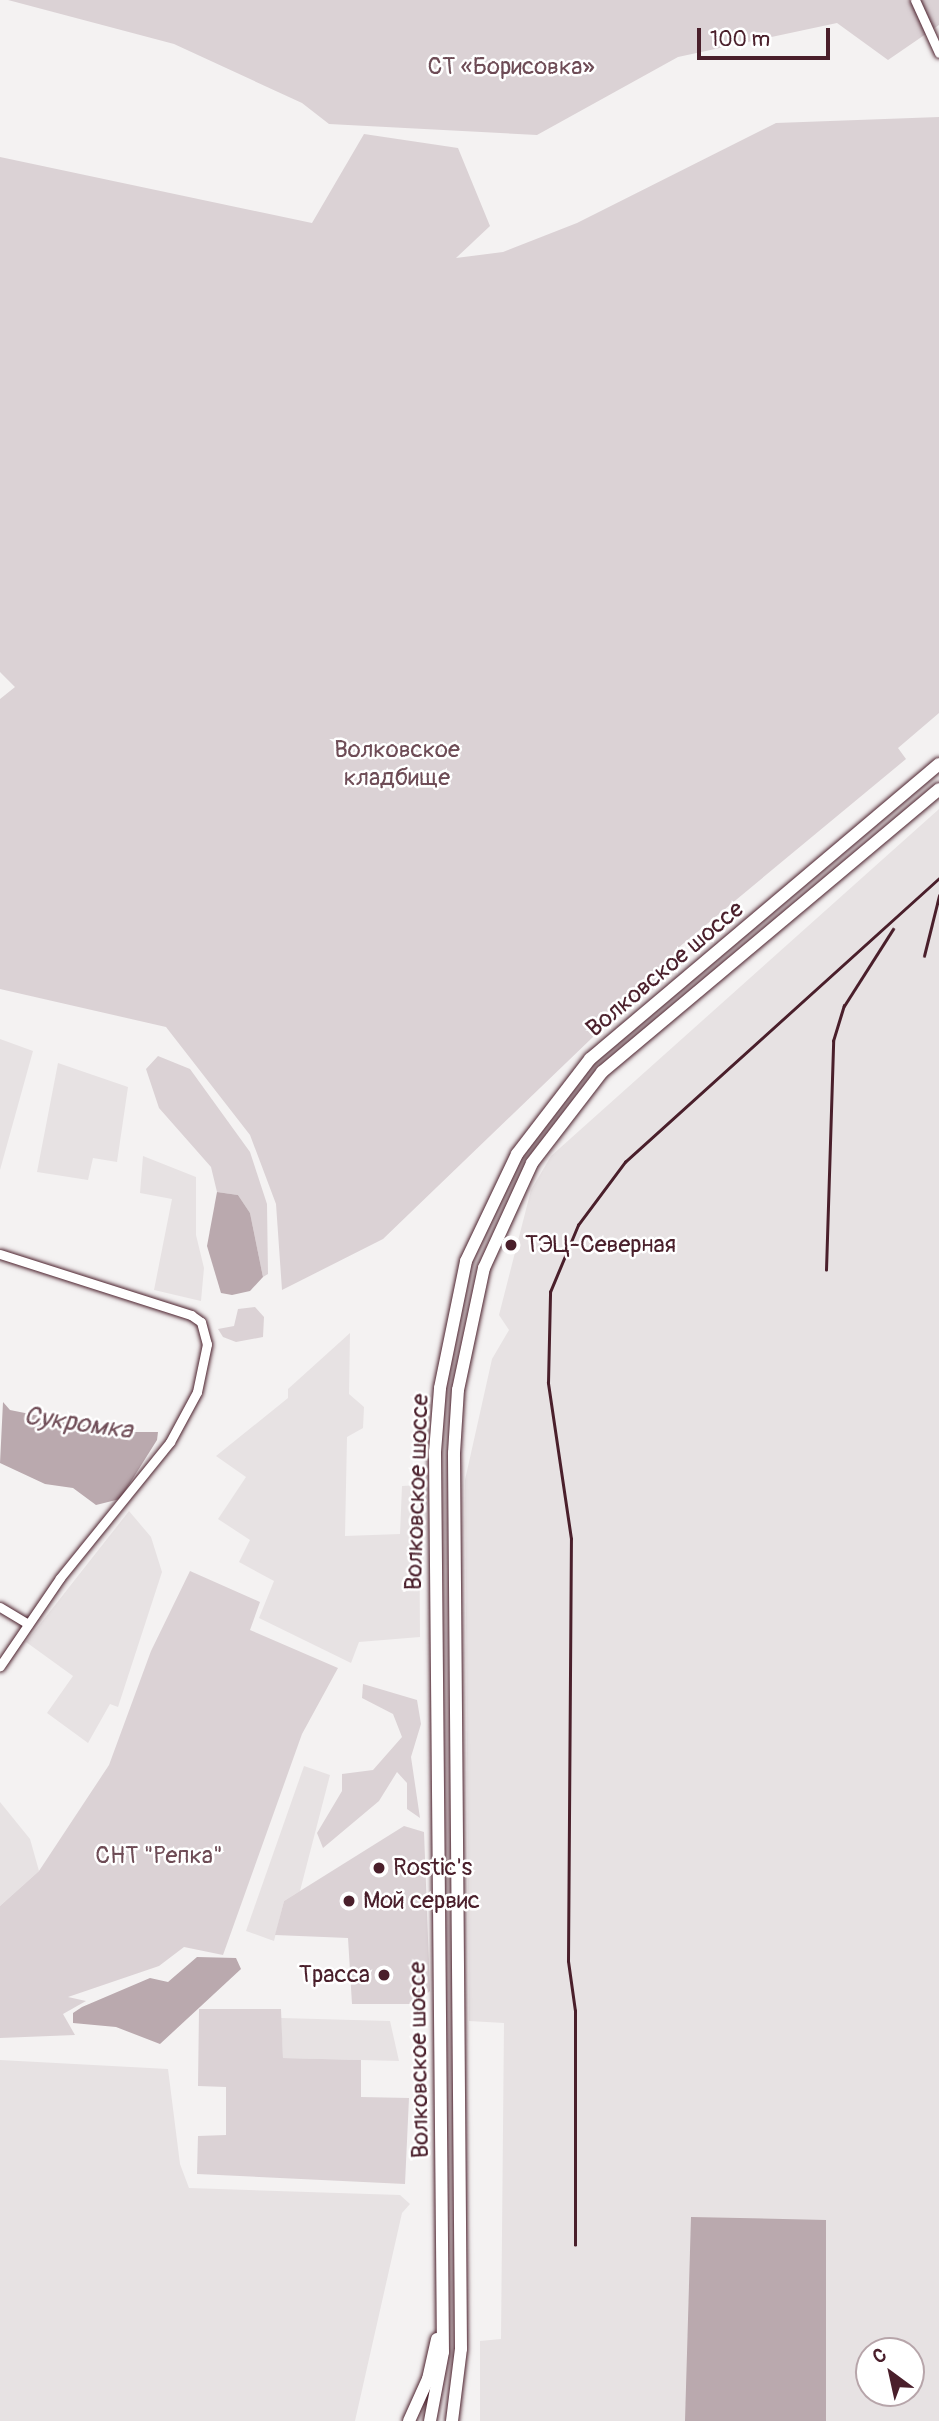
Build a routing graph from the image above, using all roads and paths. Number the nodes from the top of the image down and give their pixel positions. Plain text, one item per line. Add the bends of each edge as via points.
1 (915, 0) edge
2 (939, 53) edge
3 (939, 764) edge
4 (939, 789) edge
5 (0, 1254) edge
6 (0, 1607) edge
7 (27, 1624) junction
8 (0, 1666) edge
9 (443, 2276) junction
10 (409, 2421) edge
11 (430, 2421) edge
12 (452, 2421) edge

1 - 2 street
3 - 9 main road, Волковское шоссе via 590,1059 517,1154 466,1261 440,1388 435,1452
4 - 12 main road, Волковское шоссе via 602,1072 532,1163 484,1268 458,1390 453,1465 461,2349
5 - 7 street via 201,1322 207,1344 204,1371 185,1416 129,1499
6 - 7 street
7 - 8 street
9 - 10 main road via 436,2350
9 - 11 main road, Волковское шоссе via 441,2381

